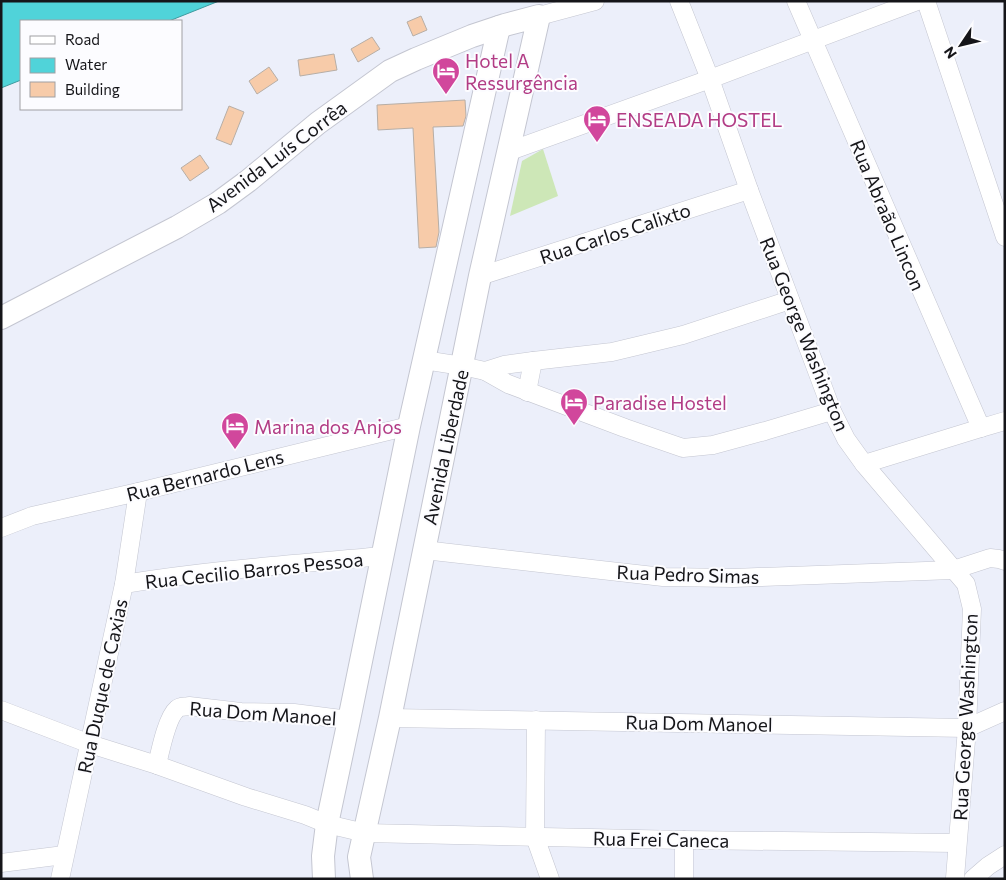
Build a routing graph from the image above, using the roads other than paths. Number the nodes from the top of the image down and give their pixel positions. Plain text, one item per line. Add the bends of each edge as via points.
1 (595, 1) edge
2 (679, 1) edge
3 (796, 1) edge
4 (917, 1) edge
5 (926, 1) edge
6 (539, 16) junction
7 (499, 27) junction
8 (813, 41) junction
9 (710, 80) junction
10 (508, 152) junction
11 (749, 190) junction
12 (998, 196) edge
13 (1005, 236) edge
14 (480, 276) junction
15 (790, 300) junction
16 (1, 318) edge
17 (424, 360) junction
18 (533, 360) junction
19 (462, 366) junction
20 (485, 371) junction
21 (527, 392) junction
22 (832, 411) junction
23 (1005, 421) edge
24 (409, 426) junction
25 (981, 428) junction
26 (864, 464) junction
27 (138, 492) junction
28 (1, 528) edge
29 (424, 550) junction
30 (383, 556) junction
31 (1005, 562) edge
32 (953, 570) junction
33 (124, 584) junction
34 (1, 710) edge
35 (1005, 711) edge
36 (390, 718) junction
37 (350, 720) junction
38 (536, 720) junction
39 (967, 728) junction
40 (90, 744) junction
41 (157, 765) junction
42 (326, 824) junction
43 (365, 832) junction
44 (535, 837) junction
45 (684, 840) junction
46 (957, 843) junction
47 (64, 855) junction
48 (1005, 855) edge
49 (1, 863) edge
50 (63, 877) edge
51 (324, 879) edge
52 (362, 879) edge
53 (550, 879) edge
54 (684, 879) edge
55 (955, 879) edge
56 (973, 879) edge

1 - 6 street
2 - 9 street, Rua George Washington
3 - 8 street, Rua Abraão Lincon
4 - 8 street
5 - 12 street
6 - 7 main road, Avenida Luís Corrêa
6 - 10 main road, Avenida Liberdade
7 - 16 main road, Avenida Luís Corrêa via 390,71 318,123 218,203
7 - 17 main road, Avenida Liberdade
8 - 9 street
8 - 25 street, Rua Abraão Lincon
9 - 10 street
9 - 11 street, Rua George Washington
10 - 14 main road, Avenida Liberdade
11 - 14 street, Rua Carlos Calixto
11 - 15 street, Rua George Washington
12 - 13 street
14 - 19 main road, Avenida Liberdade
15 - 18 street via 683,335 612,352
15 - 22 street, Rua George Washington
17 - 19 street
17 - 24 main road, Avenida Liberdade
18 - 20 street
18 - 21 street
19 - 20 street
19 - 29 main road, Avenida Liberdade
20 - 21 street
21 - 22 street via 683,448 713,445
22 - 26 street, Rua George Washington
23 - 25 street
24 - 27 street, Rua Bernardo Lens
24 - 30 main road, Avenida Liberdade
25 - 26 street
26 - 32 street, Rua George Washington
27 - 28 street, Rua Bernardo Lens via 32,516
27 - 33 street, Rua Duque de Caxias
29 - 32 street, Rua Pedro Simas via 663,577 733,578
29 - 36 main road, Avenida Liberdade
30 - 33 street, Rua Cecilio Barros Pessoa
30 - 37 main road, Avenida Liberdade
31 - 32 street, Rua Pedro Simas via 990,558
32 - 39 street, Rua George Washington via 966,584 972,609
33 - 40 street, Rua Duque de Caxias
34 - 40 street, Rua Frei Caneca
35 - 39 street, Rua Dom Manoel
36 - 38 street, Rua Dom Manoel
36 - 43 main road, Avenida Liberdade
37 - 41 street, Rua Dom Manoel via 294,713 181,707 176,710 165,732
37 - 42 main road, Avenida Liberdade
38 - 39 street, Rua Dom Manoel
38 - 44 street
39 - 46 street, Rua George Washington
40 - 41 street, Rua Frei Caneca
40 - 47 street, Rua Duque de Caxias
41 - 42 street, Rua Frei Caneca
42 - 43 street, Rua Frei Caneca
42 - 51 main road, Avenida Liberdade
43 - 44 street, Rua Frei Caneca
43 - 52 main road, Avenida Liberdade via 359,857
44 - 45 street, Rua Frei Caneca
44 - 53 street
45 - 46 street, Rua Frei Caneca
45 - 54 street
46 - 55 street, Rua George Washington
47 - 49 street
47 - 50 street, Rua Duque de Caxias
48 - 56 street

